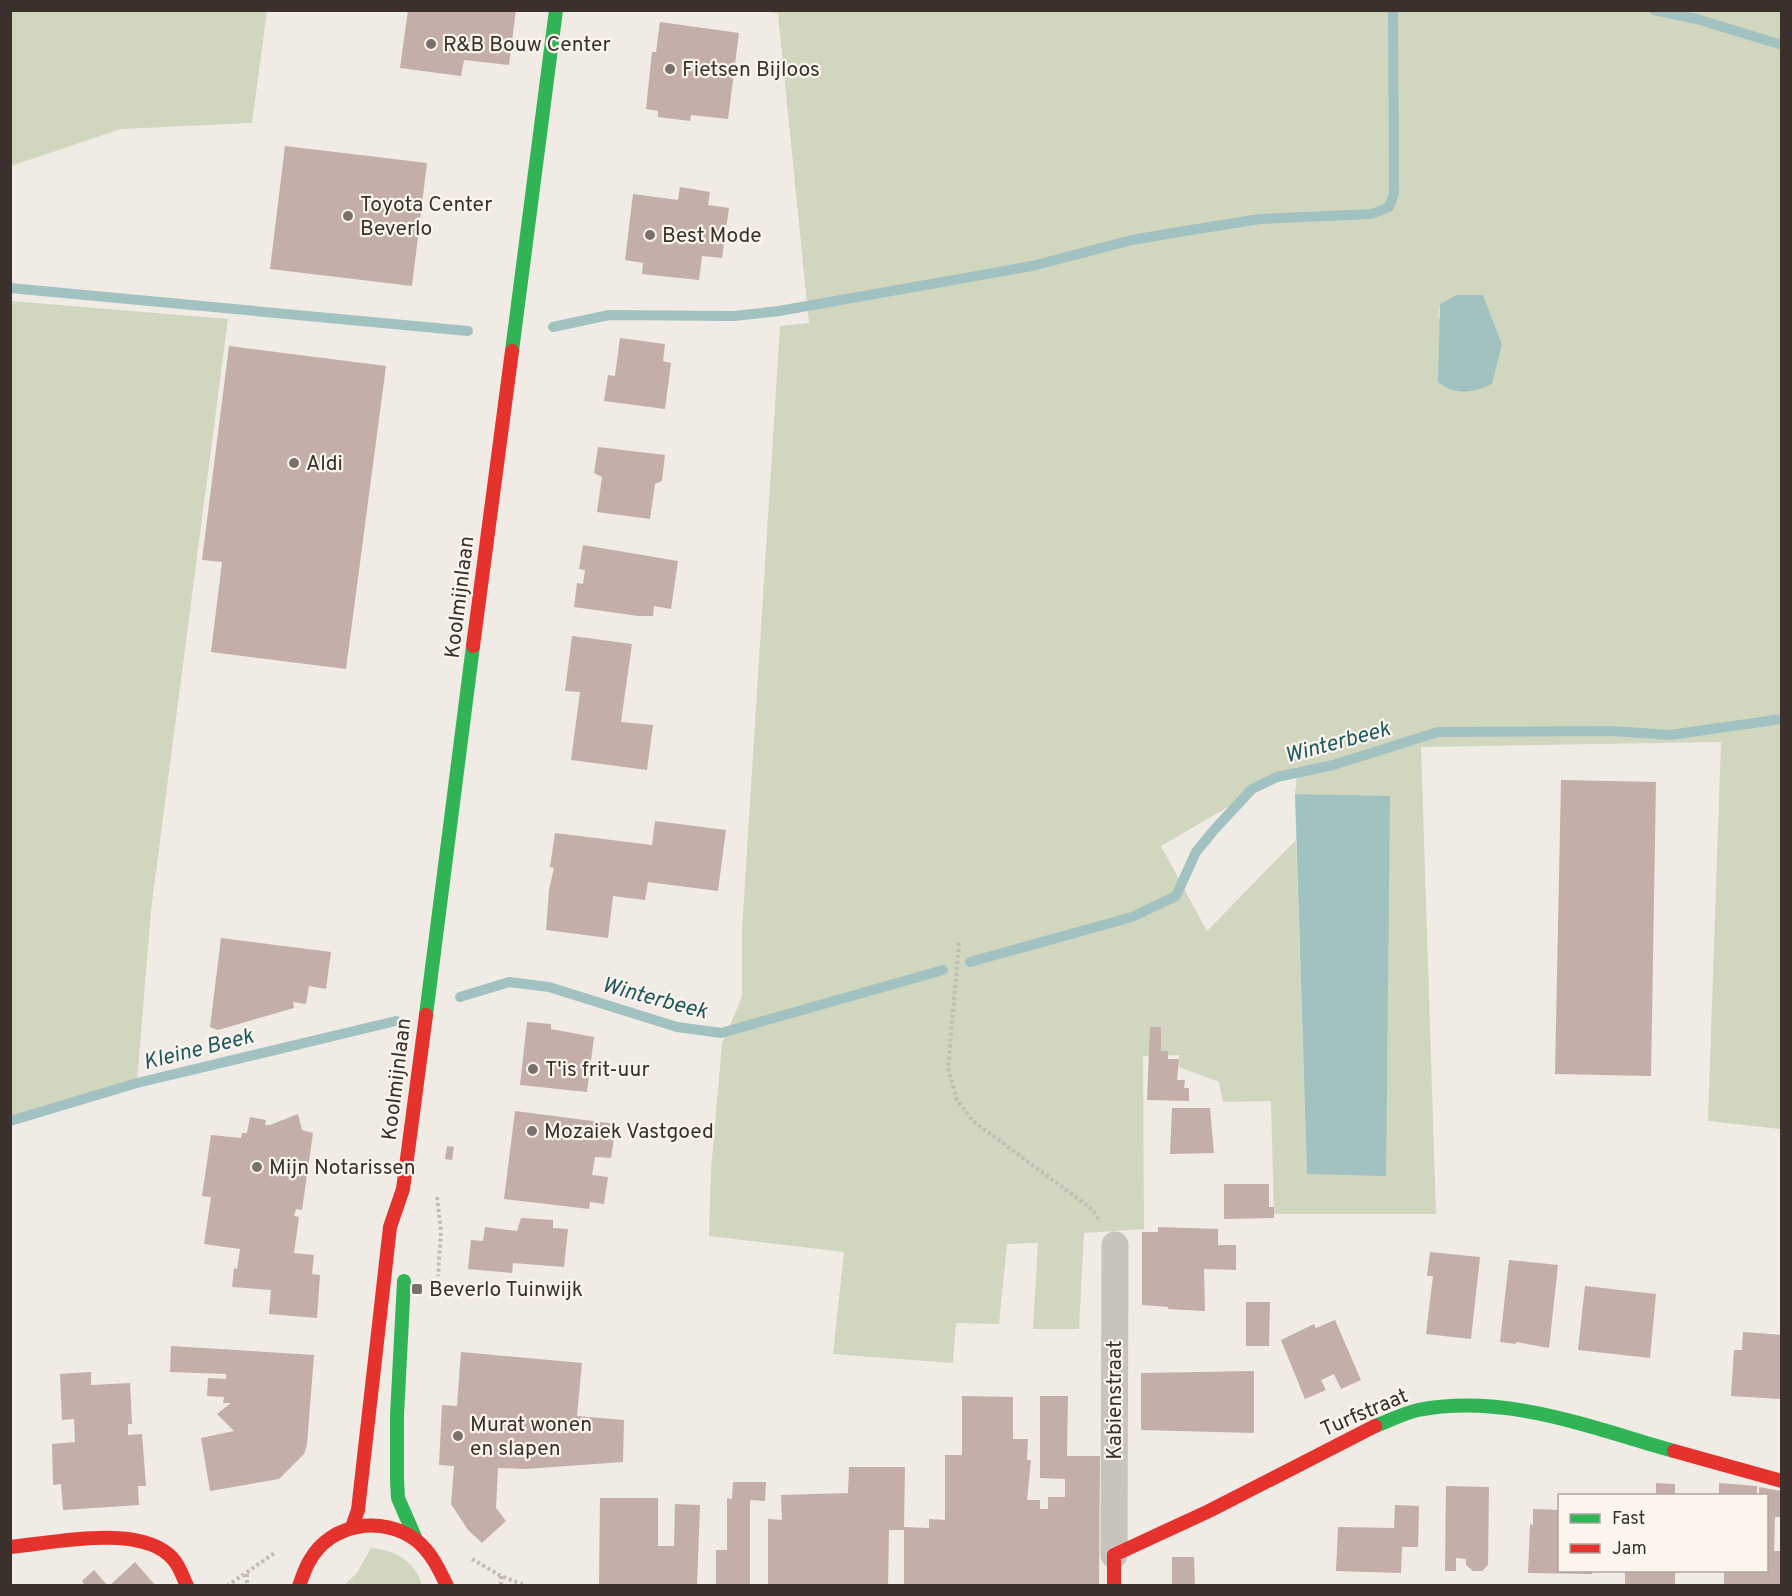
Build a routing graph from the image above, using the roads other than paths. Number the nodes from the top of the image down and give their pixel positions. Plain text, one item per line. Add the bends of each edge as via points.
1 (556, 10) edge
2 (403, 1190) junction
3 (406, 1219) dead end
4 (1115, 1245) road end
5 (405, 1270) dead end
6 (1782, 1481) edge
7 (352, 1527) junction
8 (415, 1537) junction
9 (10, 1547) edge
10 (1114, 1555) junction
11 (300, 1579) edge
12 (187, 1586) edge
13 (285, 1586) edge
14 (447, 1586) edge
15 (1114, 1586) edge

1 - 2 main road, Koolmijnlaan
2 - 3 main road, Koolmijnlaan
2 - 7 main road, Koolmijnlaan via 390,1227 358,1510
4 - 10 street, Kabienstraat
5 - 8 main road via 397,1479 398,1498
6 - 10 main road, Turfstraat via 1532,1411 1470,1405 1417,1410 1361,1432
7 - 8 main road via 396,1527
7 - 11 main road via 321,1544
8 - 14 main road via 430,1551
9 - 12 main road via 103,1540 147,1542 168,1554
10 - 15 main road
11 - 13 main road

